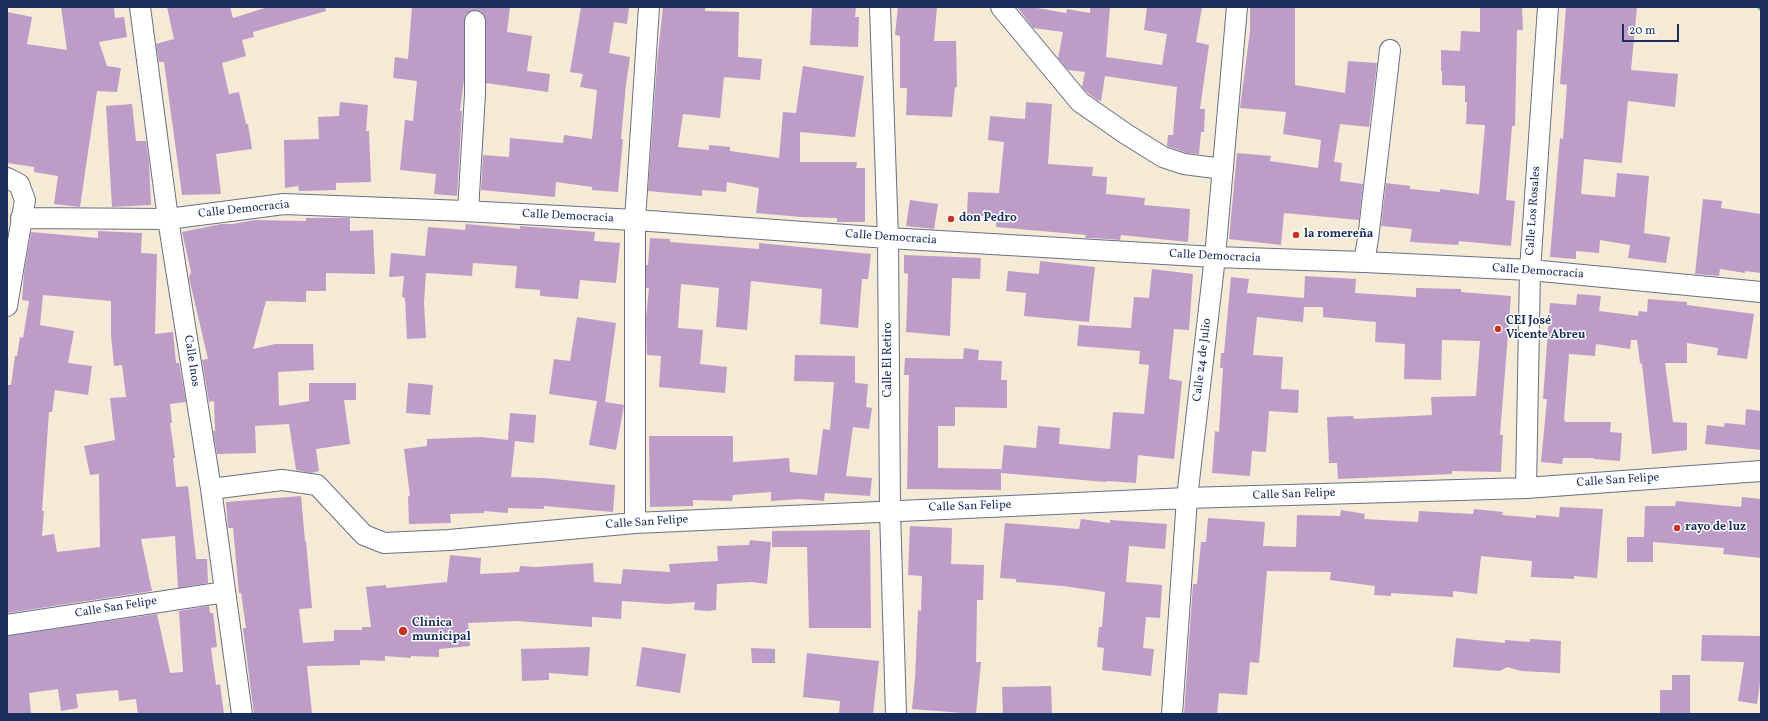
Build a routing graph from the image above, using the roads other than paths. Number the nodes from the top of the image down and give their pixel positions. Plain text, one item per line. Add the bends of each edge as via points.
1 (140, 7) edge
2 (649, 7) edge
3 (880, 7) edge
4 (1001, 7) edge
5 (1237, 7) edge
6 (1548, 7) edge
7 (475, 21) dead end
8 (1390, 50) dead end
9 (1223, 169) junction
10 (7, 178) edge
11 (468, 212) junction
12 (21, 218) junction
13 (168, 219) junction
14 (635, 220) junction
15 (888, 238) junction
16 (1215, 257) junction
17 (1364, 262) junction
18 (1530, 270) junction
19 (1761, 292) edge
20 (7, 306) edge
21 (1757, 471) edge
22 (1526, 488) junction
23 (211, 489) junction
24 (1188, 498) junction
25 (890, 510) junction
26 (635, 523) junction
27 (225, 592) junction
28 (7, 625) edge
29 (242, 714) edge
30 (896, 714) edge
31 (1172, 714) edge

1 - 13 street, Calle Inos
2 - 14 street
3 - 15 street, Calle El Retiro
4 - 9 street via 1080,102 1163,157 1184,164
5 - 9 street, Calle 24 de Julio
6 - 18 street, Calle Los Rosales
7 - 11 street via 475,94
8 - 17 street
9 - 16 street, Calle 24 de Julio
10 - 12 street via 19,184 25,200
11 - 13 street, Calle Democracia via 284,204
11 - 14 street, Calle Democracia
12 - 13 street, Calle Democracia
12 - 20 street
13 - 23 street, Calle Inos
14 - 15 street, Calle Democracia
14 - 26 street
15 - 16 street, Calle Democracia
15 - 25 street, Calle El Retiro
16 - 17 street, Calle Democracia
16 - 24 street, Calle 24 de Julio
17 - 18 street, Calle Democracia
18 - 19 street, Calle Democracia
18 - 22 street, Calle Los Rosales
21 - 22 street, Calle San Felipe
22 - 24 street, Calle San Felipe
23 - 26 street, Calle San Felipe via 282,480 317,485 364,535 384,543 449,540
23 - 27 street, Calle Inos
24 - 25 street, Calle San Felipe
24 - 31 street, Calle 24 de Julio
25 - 26 street, Calle San Felipe
25 - 30 street, Calle El Retiro
27 - 28 street, Calle San Felipe
27 - 29 street, Calle Inos

